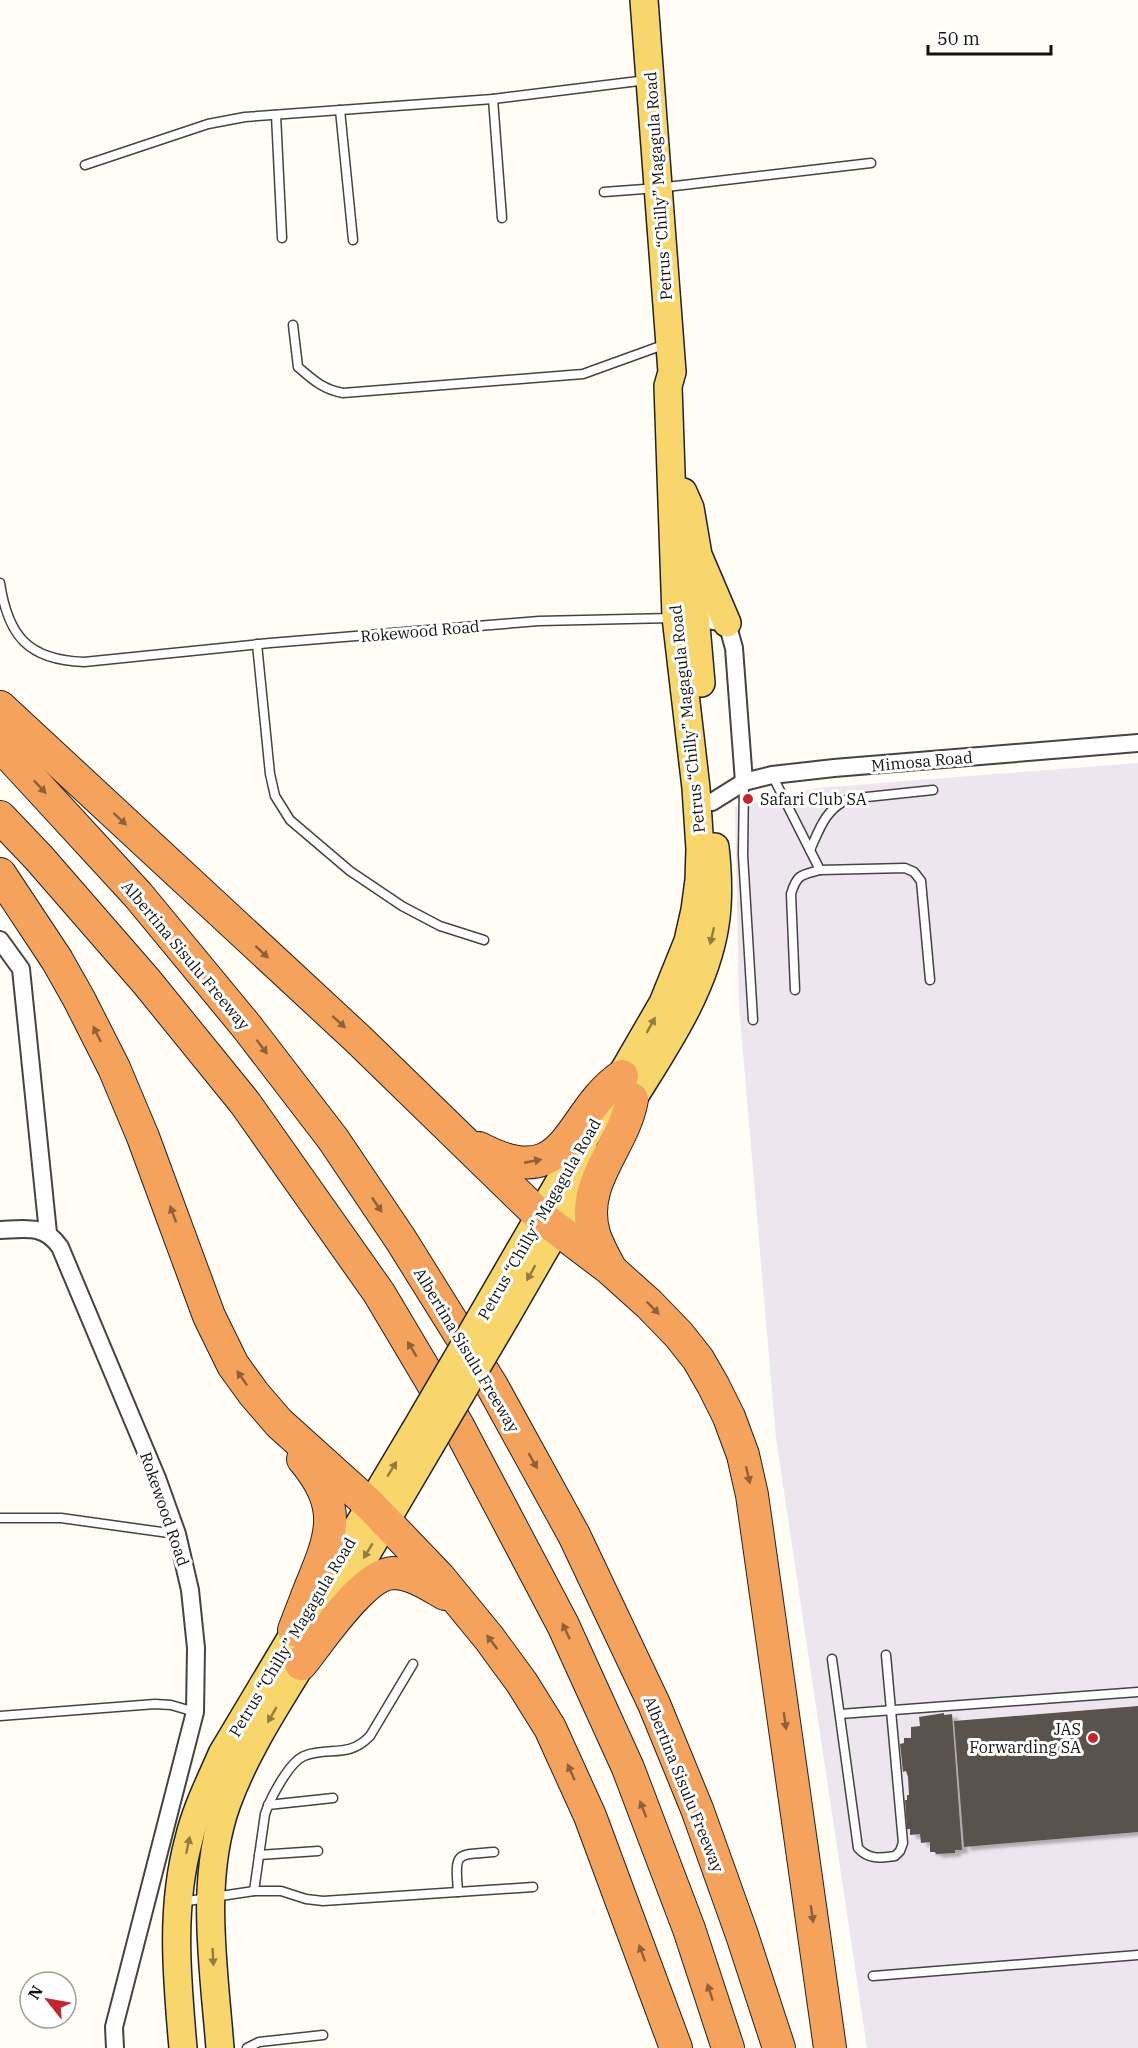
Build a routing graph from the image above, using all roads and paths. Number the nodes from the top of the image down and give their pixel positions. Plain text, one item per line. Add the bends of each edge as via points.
1 (644, 0) edge
2 (651, 80) junction
3 (493, 99) junction
4 (340, 110) junction
5 (276, 114) junction
6 (871, 163) dead end
7 (85, 165) dead end
8 (658, 188) junction
9 (604, 192) dead end
10 (502, 218) dead end
11 (282, 238) dead end
12 (353, 240) dead end
13 (293, 325) dead end
14 (670, 343) junction
15 (672, 372) junction
16 (683, 492) junction
17 (0, 583) edge
18 (686, 617) junction
19 (727, 623) junction
20 (257, 644) junction
21 (0, 707) edge
22 (1138, 743) edge
23 (0, 745) edge
24 (772, 775) junction
25 (744, 782) junction
26 (933, 790) dead end
27 (712, 802) junction
28 (0, 817) edge
29 (810, 850) junction
30 (820, 870) junction
31 (0, 874) edge
32 (484, 940) dead end
33 (1, 944) edge
34 (930, 980) dead end
35 (795, 990) dead end
36 (753, 1020) dead end
37 (627, 1088) junction
38 (459, 1138) junction
39 (548, 1222) junction
40 (0, 1230) edge
41 (48, 1233) junction
42 (610, 1269) junction
43 (279, 1423) junction
44 (378, 1514) junction
45 (0, 1518) edge
46 (177, 1534) junction
47 (459, 1602) junction
48 (294, 1630) junction
49 (886, 1655) dead end
50 (832, 1659) dead end
51 (302, 1664) junction
52 (413, 1664) dead end
53 (1138, 1692) edge
54 (890, 1710) junction
55 (195, 1712) junction
56 (840, 1714) junction
57 (0, 1716) edge
58 (333, 1798) dead end
59 (268, 1805) junction
60 (318, 1851) dead end
61 (494, 1852) dead end
62 (259, 1855) junction
63 (533, 1887) dead end
64 (254, 1891) junction
65 (458, 1892) junction
66 (211, 1898) junction
67 (178, 1902) junction
68 (1138, 1955) edge
69 (873, 1976) dead end
70 (323, 2036) dead end
71 (115, 2048) edge
72 (183, 2048) edge
73 (220, 2048) edge
74 (247, 2048) edge
75 (676, 2048) edge
76 (728, 2048) edge
77 (778, 2048) edge
78 (830, 2048) edge

1 - 2 main road, Petrus “Chilly” Magagula Road
2 - 3 lane
2 - 8 main road, Petrus “Chilly” Magagula Road
3 - 4 lane
3 - 10 lane
4 - 5 lane
4 - 12 lane
5 - 7 lane via 207,124
5 - 11 lane
6 - 8 lane
8 - 9 lane
8 - 14 main road, Petrus “Chilly” Magagula Road
13 - 14 lane via 298,367 316,383 343,393 583,374
14 - 15 main road, Petrus “Chilly” Magagula Road
15 - 16 main road, Petrus “Chilly” Magagula Road via 678,384
15 - 18 main road, Petrus “Chilly” Magagula Road via 668,386
16 - 18 main road, Petrus “Chilly” Magagula Road
16 - 19 main road via 690,508 698,555
17 - 20 lane, Rokewood Road via 12,627 37,652 51,658 84,662
18 - 19 street, Rokewood Road
18 - 20 lane, Rokewood Road via 539,621
18 - 27 main road, Petrus “Chilly” Magagula Road
37 -> 18 main road, Petrus “Chilly” Magagula Road via 688,941 699,880
19 - 25 street via 734,648
20 - 32 lane via 270,774 275,796 290,820 350,871 402,906 440,926
21 -> 38 highway via 358,1039
22 - 24 street, Mimosa Road
23 -> 77 highway, Albertina Sisulu Freeway via 138,895 333,1139 492,1386 574,1534 654,1704 697,1809
24 - 25 street, Mimosa Road
24 - 29 lane
25 - 27 street, Mimosa Road
25 - 36 lane via 743,855
26 - 29 lane via 848,799 826,817
27 -> 37 main road, Petrus “Chilly” Magagula Road via 718,878 708,954 680,1020
76 -> 28 highway via 689,1929 628,1768 563,1625 452,1416 379,1293 245,1103 146,981
29 - 30 lane
30 - 34 lane via 905,868 914,872 921,881
30 - 35 lane via 800,875 791,894
43 -> 31 highway via 254,1395 222,1344 114,1068 57,960
33 - 41 street via 21,969
38 -> 37 highway via 505,1160 528,1163 545,1158 564,1144 611,1083
37 - 39 main road, Petrus “Chilly” Magagula Road
37 - 42 highway via 629,1116 603,1166 591,1202 594,1233
38 - 39 highway
39 - 42 highway
39 - 44 main road, Petrus “Chilly” Magagula Road, bridge
40 - 41 street
41 - 46 street, Rokewood Road via 60,1247 81,1296
42 -> 78 highway via 649,1304 698,1359 729,1417 743,1455 764,1572
43 - 44 highway
43 - 48 highway via 316,1475 332,1519 328,1546
44 - 47 highway
44 - 48 main road, Petrus “Chilly” Magagula Road
44 -> 51 main road, Petrus “Chilly” Magagula Road
45 - 46 lane via 42,1516
46 - 55 street, Rokewood Road via 190,1590 196,1648
47 - 51 highway via 406,1575 382,1575 359,1593
75 -> 47 highway via 569,1766 522,1683
67 -> 48 main road, Petrus “Chilly” Magagula Road via 188,1839 203,1795 222,1754
49 - 54 lane
50 - 56 lane
51 -> 66 main road, Petrus “Chilly” Magagula Road via 258,1738 226,1805 215,1854
52 - 59 lane via 361,1745 302,1757
53 - 54 lane
54 - 56 lane
54 - 56 lane via 903,1843 895,1856 873,1858 858,1848
55 - 57 lane via 155,1704
55 - 71 street, Rokewood Road via 114,2026
58 - 59 lane
59 - 62 lane
60 - 62 lane
61 - 65 lane via 463,1854 458,1858
62 - 64 lane
63 - 65 lane
64 - 65 lane via 281,1891 323,1900
64 - 66 lane
66 - 67 lane
66 -> 73 main road, Petrus “Chilly” Magagula Road
67 - 72 main road, Petrus “Chilly” Magagula Road via 176,1965
68 - 69 lane
70 - 74 lane via 259,2042

